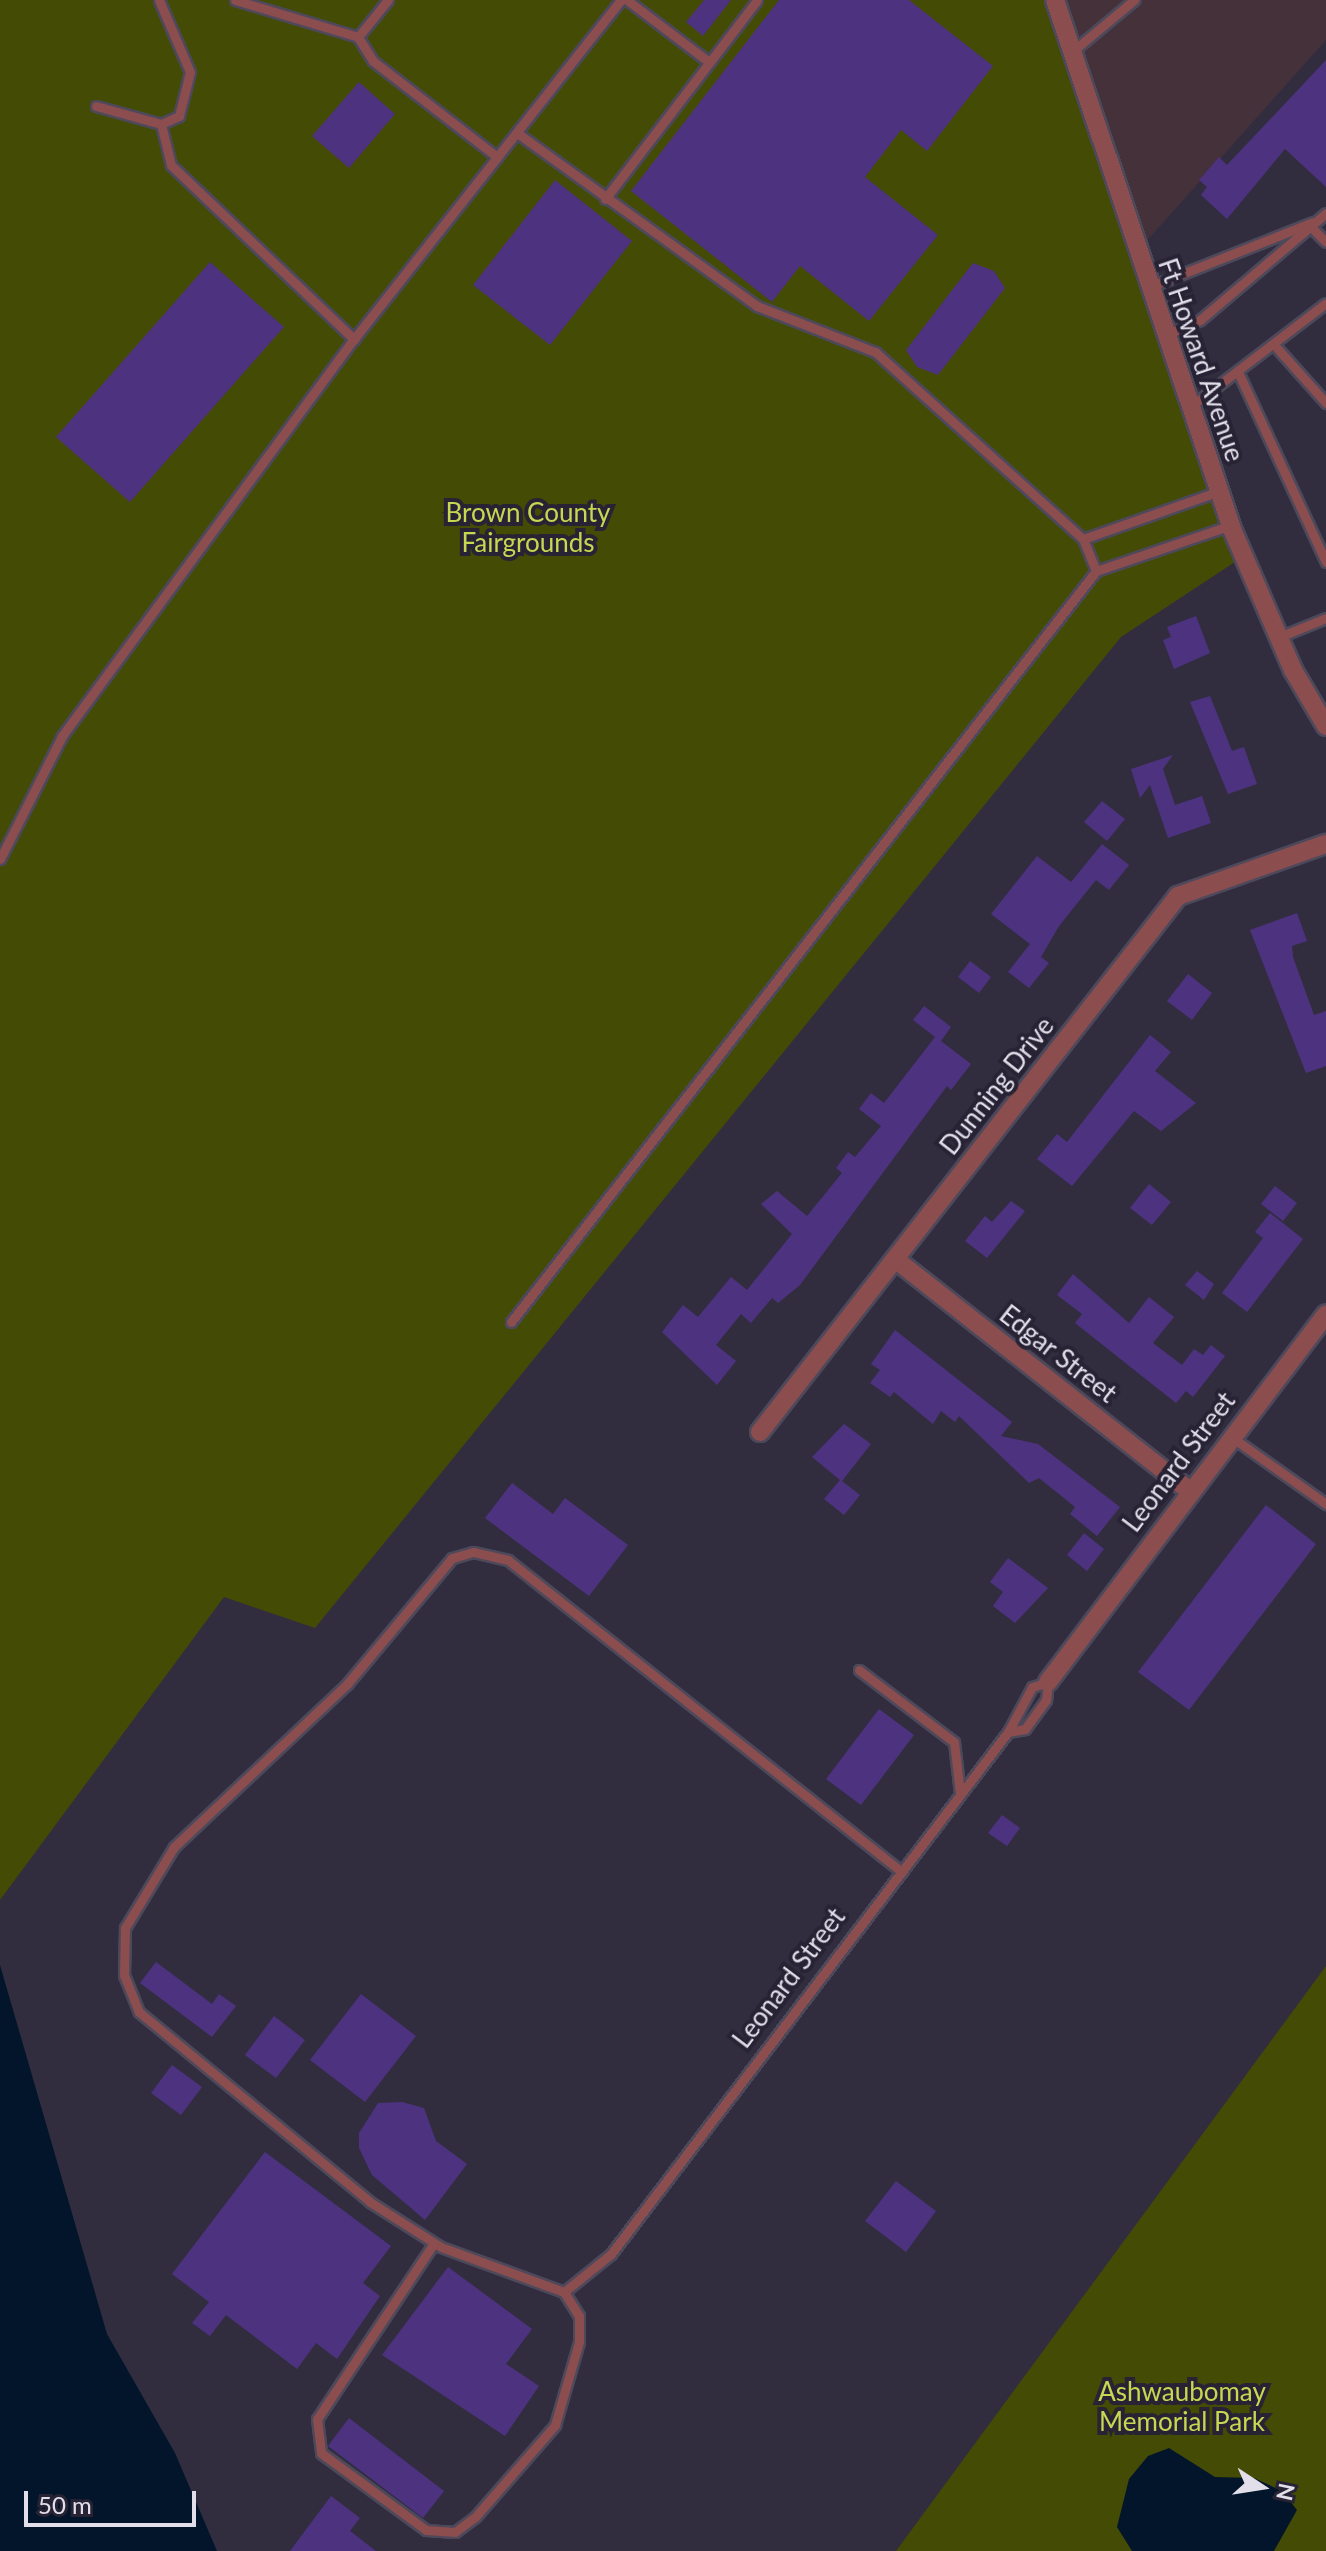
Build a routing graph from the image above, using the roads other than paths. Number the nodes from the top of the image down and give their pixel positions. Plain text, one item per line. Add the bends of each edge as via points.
1 (159, 0) edge
2 (235, 0) edge
3 (388, 0) edge
4 (624, 0) edge
5 (757, 0) edge
6 (1055, 0) edge
7 (1134, 0) edge
8 (358, 37) junction
9 (1073, 51) junction
10 (709, 62) junction
11 (96, 106) dead end
12 (161, 124) junction
13 (517, 133) junction
14 (497, 157) junction
15 (605, 199) junction
16 (1324, 215) edge
17 (1311, 227) junction
18 (1326, 242) edge
19 (1148, 288) junction
20 (1326, 303) edge
21 (1165, 335) junction
22 (354, 339) junction
23 (1277, 348) junction
24 (1239, 374) junction
25 (1326, 403) edge
26 (1190, 407) junction
27 (1219, 491) junction
28 (1231, 525) junction
29 (1083, 539) junction
30 (1326, 562) edge
31 (1096, 571) junction
32 (1326, 618) edge
33 (1279, 637) junction
34 (1326, 726) edge
35 (1326, 844) edge
36 (0, 859) edge
37 (895, 1259) junction
38 (1326, 1314) edge
39 (511, 1322) dead end
40 (760, 1432) dead end
41 (1230, 1436) junction
42 (1189, 1490) junction
43 (1326, 1504) edge
44 (859, 1670) dead end
45 (1048, 1682) junction
46 (1008, 1732) junction
47 (959, 1796) junction
48 (902, 1872) junction
49 (434, 2243) junction
50 (564, 2292) junction

1 - 12 lane via 190,86 179,116
2 - 8 lane
3 - 8 lane
4 - 10 lane
4 - 13 lane
5 - 10 lane
6 - 9 street, Ft Howard Avenue
7 - 9 lane
8 - 14 lane via 373,61
9 - 19 street, Ft Howard Avenue
10 - 15 lane
11 - 12 lane
12 - 22 lane via 171,165
13 - 14 lane
13 - 15 lane
14 - 22 lane
15 - 29 lane via 636,212 757,306 875,352
16 - 17 lane
16 - 19 lane via 1217,266
17 - 18 lane
17 - 21 lane via 1200,320
19 - 21 street, Ft Howard Avenue
20 - 23 lane
21 - 26 street, Ft Howard Avenue
22 - 36 lane via 62,736
23 - 24 lane
23 - 25 lane
24 - 26 lane
24 - 30 lane
26 - 27 street, Ft Howard Avenue
27 - 28 street, Ft Howard Avenue
27 - 29 lane
28 - 31 lane
28 - 33 street, Ft Howard Avenue
29 - 31 lane
31 - 39 lane
32 - 33 lane
33 - 34 street, Ft Howard Avenue
35 - 37 street, Dunning Drive via 1178,896
37 - 40 street, Dunning Drive
37 - 42 street, Edgar Street
38 - 41 street, Leonard Street
41 - 42 street, Leonard Street
41 - 43 lane
42 - 45 street, Leonard Street
44 - 47 lane via 954,1742 962,1763
45 - 46 lane, Leonard Street via 1032,1687
45 - 46 lane, Leonard Street via 1046,1700 1025,1729
46 - 47 lane, Leonard Street
47 - 48 lane, Leonard Street
48 - 49 lane via 508,1560 490,1552 452,1558 347,1684 174,1847 136,1901 122,1952 139,2012 370,2202
48 - 50 lane, Leonard Street via 611,2254
49 - 50 lane
49 - 50 lane via 317,2419 321,2453 426,2530 455,2532 476,2516 555,2425 579,2342 579,2316

